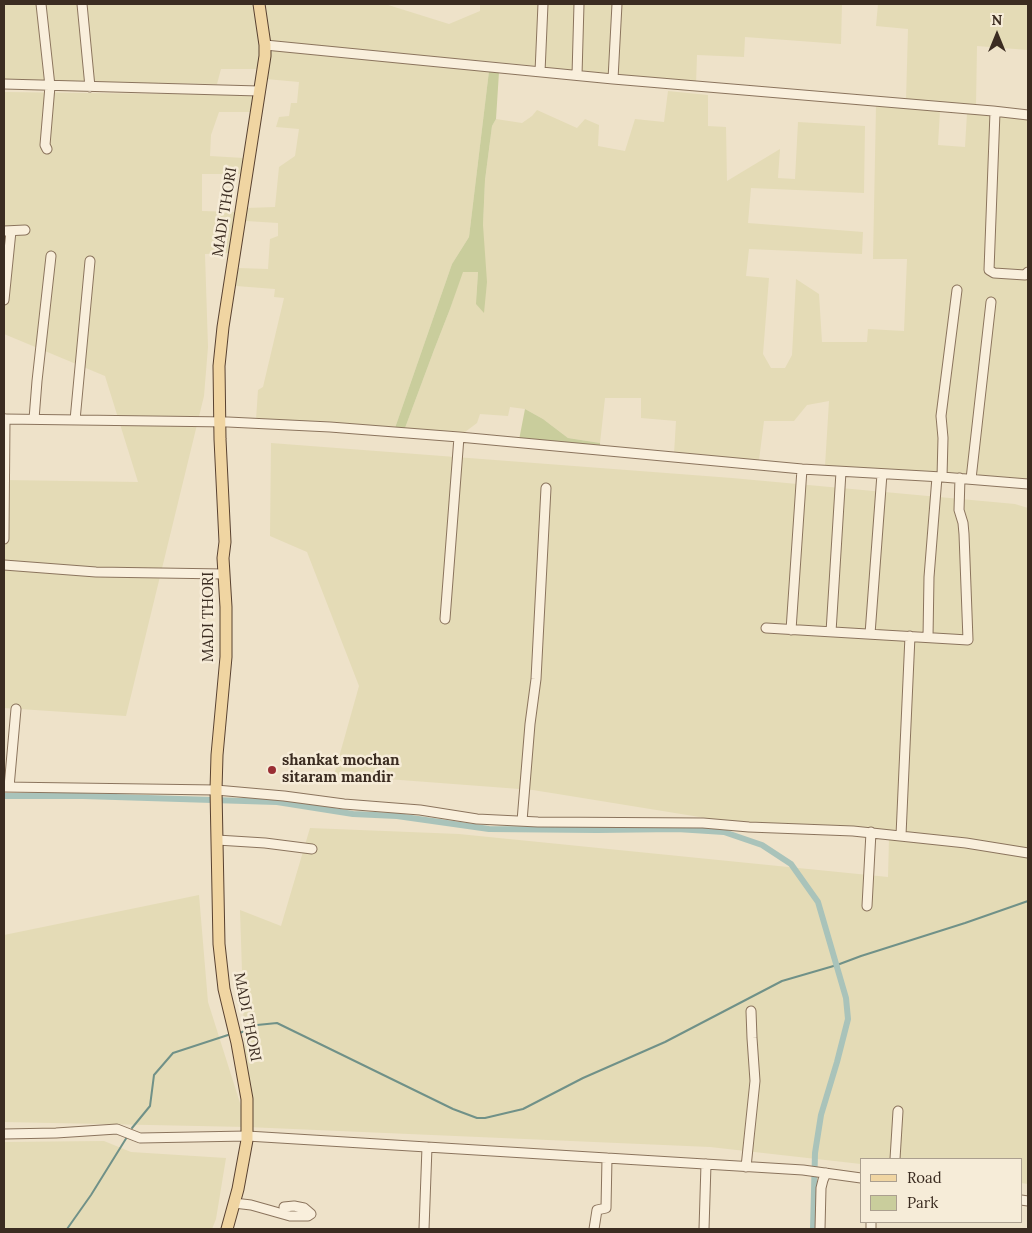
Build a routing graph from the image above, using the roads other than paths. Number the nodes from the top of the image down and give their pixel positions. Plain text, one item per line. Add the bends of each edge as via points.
1 (41, 4) edge
2 (82, 4) edge
3 (260, 4) edge
4 (543, 4) edge
5 (580, 4) edge
6 (617, 4) edge
7 (265, 45) junction
8 (540, 72) junction
9 (577, 75) junction
10 (613, 79) junction
11 (4, 84) edge
12 (50, 86) junction
13 (90, 86) junction
14 (259, 91) junction
15 (995, 112) junction
16 (1028, 115) edge
17 (47, 149) dead end
18 (25, 230) dead end
19 (7, 231) edge
20 (51, 256) dead end
21 (90, 261) dead end
22 (6, 268) edge
23 (1028, 272) edge
24 (957, 290) dead end
25 (4, 300) edge
26 (991, 302) dead end
27 (5, 419) edge
28 (34, 419) junction
29 (75, 420) junction
30 (220, 422) junction
31 (459, 437) junction
32 (802, 469) junction
33 (840, 472) junction
34 (882, 474) junction
35 (939, 477) junction
36 (960, 478) junction
37 (971, 479) junction
38 (1028, 484) edge
39 (546, 488) dead end
40 (4, 538) edge
41 (4, 565) edge
42 (224, 574) junction
43 (445, 619) dead end
44 (766, 628) dead end
45 (790, 630) junction
46 (831, 632) junction
47 (870, 634) junction
48 (910, 636) junction
49 (928, 637) junction
50 (16, 709) dead end
51 (7, 787) edge
52 (216, 793) junction
53 (522, 821) junction
54 (871, 832) junction
55 (901, 835) junction
56 (217, 840) junction
57 (312, 849) dead end
58 (1028, 853) edge
59 (867, 906) dead end
60 (751, 1011) dead end
61 (898, 1110) dead end
62 (4, 1134) edge
63 (247, 1136) junction
64 (426, 1147) junction
65 (607, 1158) junction
66 (895, 1158) edge
67 (706, 1164) junction
68 (746, 1166) junction
69 (824, 1173) junction
70 (860, 1178) edge
71 (234, 1203) junction
72 (284, 1207) dead end
73 (227, 1229) edge
74 (424, 1229) edge
75 (594, 1229) edge
76 (704, 1229) edge
77 (820, 1229) edge

1 - 12 street
2 - 13 street
3 - 7 main road, MADI THORI
4 - 8 street
5 - 9 street
6 - 10 street
7 - 8 street
7 - 14 main road, MADI THORI
8 - 9 street
9 - 10 street
10 - 15 street
11 - 12 street
12 - 13 street
12 - 17 street
13 - 14 street
14 - 30 main road, MADI THORI via 218,366
15 - 16 street
15 - 23 street via 989,270 1025,275
18 - 19 street
19 - 22 street
20 - 28 street
21 - 29 street
22 - 25 street
24 - 35 street via 941,416 943,438
26 - 37 street
27 - 28 street
27 - 40 street
28 - 29 street
29 - 30 street
30 - 31 street
30 - 42 main road, MADI THORI
31 - 32 street
31 - 43 street
32 - 33 street
32 - 45 street
33 - 34 street
33 - 46 street
34 - 35 street
34 - 47 street
35 - 36 street
35 - 49 street via 929,576
36 - 37 street
36 - 49 street via 959,510 964,534 968,640
37 - 38 street
39 - 53 street via 536,679
41 - 42 street via 96,572
42 - 52 main road, MADI THORI via 226,657
44 - 45 street
45 - 46 street
46 - 47 street
47 - 48 street
48 - 49 street
48 - 55 street
50 - 51 street
51 - 52 street
52 - 53 street via 284,796 476,819
52 - 56 main road, MADI THORI
53 - 54 street via 703,823
54 - 55 street
54 - 59 street
55 - 58 street
56 - 57 street
56 - 63 main road, MADI THORI via 218,944 247,1099
60 - 68 street via 755,1081
61 - 66 street
62 - 63 street via 117,1129 140,1138
63 - 64 street
63 - 71 main road, MADI THORI
64 - 65 street
64 - 74 street
65 - 67 street
65 - 75 street via 606,1208 597,1210
67 - 68 street
67 - 76 street
68 - 69 street
69 - 70 street
69 - 77 street
71 - 72 street via 290,1216 311,1214 304,1208
71 - 73 main road, MADI THORI

